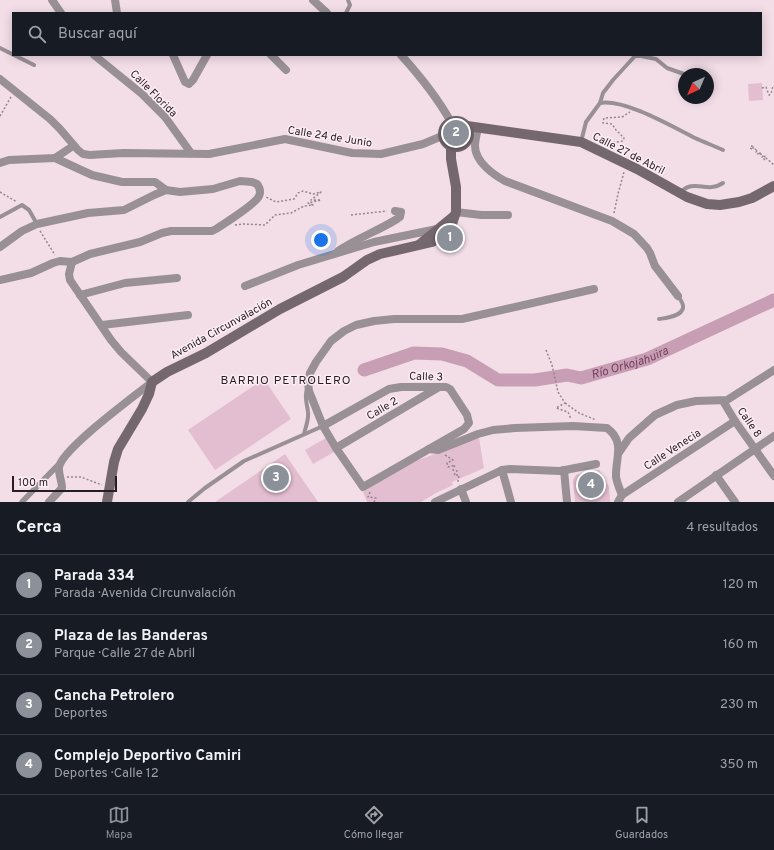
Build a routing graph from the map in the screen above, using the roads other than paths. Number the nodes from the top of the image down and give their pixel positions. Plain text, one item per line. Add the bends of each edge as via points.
1 (52, 0) edge
2 (115, 0) edge
3 (313, 0) edge
4 (348, 0) edge
5 (60, 12) edge
6 (117, 12) edge
7 (326, 12) edge
8 (346, 12) edge
9 (0, 48) edge
10 (12, 54) edge
11 (16, 56) edge
12 (95, 56) edge
13 (173, 56) edge
14 (206, 56) edge
15 (272, 56) edge
16 (402, 56) edge
17 (34, 65) dead end
18 (286, 70) dead end
19 (678, 72) edge
20 (0, 79) edge
21 (600, 103) junction
22 (451, 122) junction
23 (466, 126) junction
24 (478, 128) junction
25 (442, 136) junction
26 (581, 142) junction
27 (73, 146) junction
28 (451, 146) junction
29 (723, 150) dead end
30 (191, 153) junction
31 (55, 158) junction
32 (0, 163) edge
33 (722, 183) dead end
34 (774, 186) edge
35 (166, 190) junction
36 (679, 193) junction
37 (395, 210) road end
38 (455, 214) junction
39 (508, 215) dead end
40 (0, 217) edge
41 (37, 224) junction
42 (440, 232) junction
43 (0, 247) edge
44 (329, 256) junction
45 (72, 262) junction
46 (177, 278) dead end
47 (0, 280) edge
48 (245, 286) dead end
49 (594, 289) dead end
50 (80, 295) junction
51 (678, 296) joint
52 (188, 315) dead end
53 (659, 320) dead end
54 (102, 325) junction
55 (774, 370) edge
56 (152, 382) junction
57 (308, 386) junction
58 (440, 387) junction
59 (723, 401) junction
60 (735, 421) junction
61 (323, 426) junction
62 (304, 434) junction
63 (774, 436) edge
64 (336, 448) junction
65 (755, 448) junction
66 (429, 449) junction
67 (618, 454) junction
68 (61, 462) junction
69 (596, 464) dead end
70 (502, 470) junction
71 (564, 470) junction
72 (716, 476) junction
73 (774, 476) edge
74 (462, 489) junction
75 (620, 499) edge
76 (22, 502) edge
77 (49, 502) edge
78 (107, 502) edge
79 (188, 502) edge
80 (435, 502) edge
81 (466, 502) edge
82 (512, 502) edge
83 (567, 502) edge
84 (679, 502) edge
85 (735, 502) edge

1 - 5 street
2 - 6 street
3 - 7 street
4 - 8 lane via 350,5
9 - 10 lane
11 - 17 lane
12 - 30 street, Calle Florida via 142,94 164,117
13 - 14 street via 188,84
15 - 18 street
16 - 22 street via 423,80
19 - 21 lane via 667,68 656,59 635,56 607,87
20 - 27 street via 50,119
21 - 26 lane via 586,122
21 - 29 lane via 615,103 659,119
22 - 23 main road via 459,121
22 - 25 main road via 444,127
23 - 24 main road, Calle 27 de Abril
23 - 28 main road via 469,134 466,142 459,147
24 - 26 main road, Calle 27 de Abril
24 - 51 street via 476,151 484,166 493,174 628,230 650,253 658,271
25 - 28 main road
25 - 30 street, Calle 24 de Junio via 423,144 381,154 352,153 285,139 209,154
26 - 36 main road, Calle 27 de Abril
27 - 30 street, Calle 24 de Junio via 83,154 90,155
27 - 31 street
28 - 38 main road via 457,201
31 - 32 street via 9,160
31 - 35 street via 92,175 122,182 155,182
33 - 36 lane via 707,188 691,186
34 - 36 main road, Calle 27 de Abril via 752,198 720,205 701,202
35 - 41 street via 124,210 88,213
35 - 45 street via 213,190 248,181 258,184 260,194 255,201 212,231 162,233 140,242 90,254
37 - 44 street via 401,212 397,219
38 - 39 street
38 - 42 main road, Avenida Circunvalación
40 - 41 lane via 22,205 29,210
41 - 43 street
42 - 44 street via 374,242
42 - 56 main road, Avenida Circunvalación via 420,244 380,254 368,260 343,277 280,309
44 - 48 street
45 - 47 street via 60,261 31,273
45 - 50 street via 70,280
46 - 50 street via 125,283
49 - 57 street via 462,319 394,319 356,325 331,341 323,351 310,373
50 - 54 street
51 - 53 lane via 683,305 681,311
52 - 54 street
54 - 56 street via 121,352
55 - 59 street
56 - 68 street via 85,436
56 - 78 main road via 142,409 118,449
57 - 61 street
57 - 62 lane via 305,397 308,421
58 - 61 street, Calle 3 via 389,389
58 - 64 street, Calle 2
58 - 66 street, Calle 3 via 450,389 467,415 469,423 464,429
59 - 60 street, Calle 8
59 - 67 street via 696,401 670,408 655,416 636,432
60 - 65 street, Calle 8
60 - 75 street, Calle Venecia
61 - 62 lane
61 - 64 street
62 - 79 lane via 244,461
63 - 65 street
64 - 66 street via 363,487
65 - 72 street
65 - 73 street, Calle 8
66 - 67 street via 445,448 493,430 573,426 607,428 616,436
67 - 75 street via 616,478
68 - 76 street
68 - 77 street via 59,468 62,488
69 - 71 street
70 - 71 street
70 - 74 street
70 - 82 street
71 - 83 street
72 - 84 street
72 - 85 street
74 - 80 street
74 - 81 street

